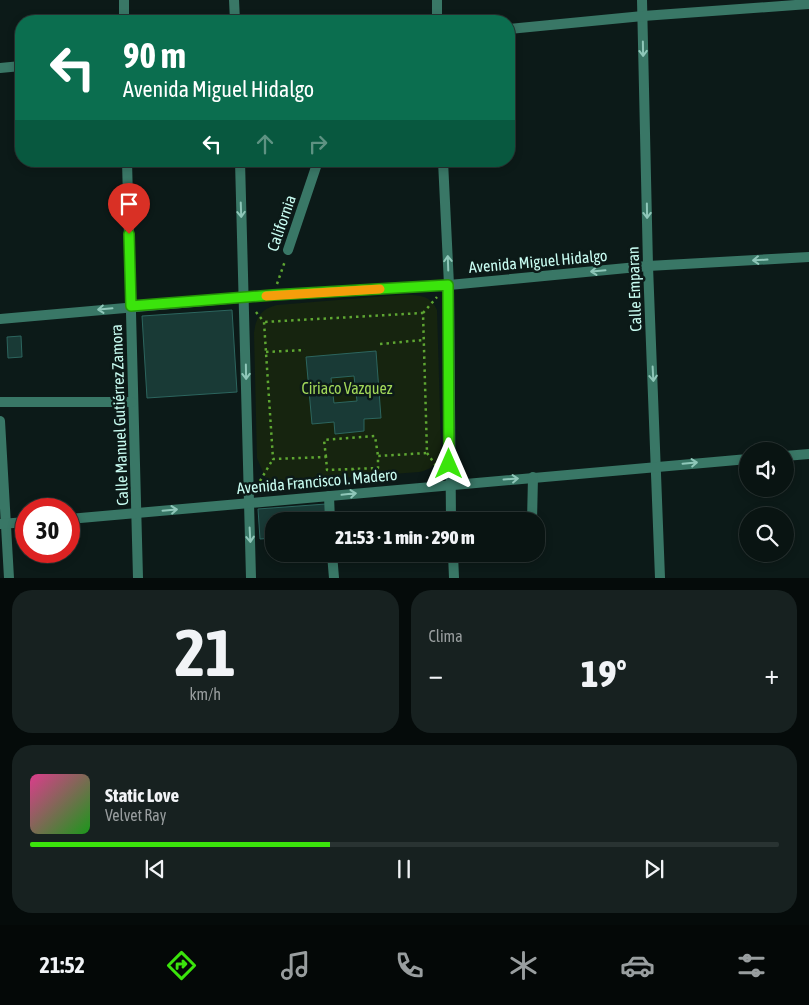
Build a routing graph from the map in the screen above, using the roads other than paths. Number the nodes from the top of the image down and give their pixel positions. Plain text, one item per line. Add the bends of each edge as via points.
1 (124, 0) edge
2 (234, 0) edge
3 (437, 0) edge
4 (642, 0) edge
5 (809, 4) edge
6 (124, 15) edge
7 (234, 15) edge
8 (437, 15) edge
9 (643, 16) junction
10 (515, 28) edge
11 (15, 67) edge
12 (0, 68) edge
13 (127, 167) edge
14 (240, 167) edge
15 (316, 167) edge
16 (443, 167) edge
17 (288, 250) road end
18 (809, 257) edge
19 (648, 266) junction
20 (448, 285) junction
21 (245, 298) junction
22 (131, 306) junction
23 (0, 319) edge
24 (0, 402) edge
25 (132, 402) junction
26 (0, 421) edge
27 (809, 454) edge
28 (794, 455) edge
29 (739, 460) edge
30 (657, 466) junction
31 (533, 477) junction
32 (450, 483) junction
33 (329, 496) junction
34 (248, 503) junction
35 (330, 512) edge
36 (452, 512) edge
37 (532, 512) edge
38 (136, 513) junction
39 (80, 517) edge
40 (3, 524) edge
41 (333, 562) edge
42 (453, 562) edge
43 (9, 578) edge
44 (138, 578) edge
45 (252, 578) edge
46 (334, 578) edge
47 (454, 578) edge
48 (660, 578) edge

1 - 6 street
2 - 7 street
3 - 8 street
4 - 9 street, Calle Emparan
5 - 9 street
9 - 10 street
9 -> 19 street, Calle Emparan
11 - 12 street
13 - 22 street, Calle Manuel Gutiérrez Zamora
14 -> 21 street
15 - 17 street, California
20 -> 16 street
18 -> 19 street, Avenida Miguel Hidalgo
19 -> 20 street, Avenida Miguel Hidalgo
19 -> 30 street, Calle Emparan
20 - 21 street, Avenida Miguel Hidalgo
20 - 32 street
21 - 22 street, Avenida Miguel Hidalgo
21 -> 34 street
22 -> 23 street, Avenida Miguel Hidalgo
22 - 25 street, Calle Manuel Gutiérrez Zamora
24 - 25 street
25 - 38 street, Calle Manuel Gutiérrez Zamora
26 - 40 street
27 - 28 street
30 -> 29 street, Avenida Francisco I. Madero
30 - 31 street, Avenida Francisco I. Madero
30 - 48 street, Calle Emparan
32 -> 31 street, Avenida Francisco I. Madero
31 - 37 street
33 -> 32 street, Avenida Francisco I. Madero
32 - 36 street
33 - 34 street, Avenida Francisco I. Madero
33 - 35 street
38 -> 34 street, Avenida Francisco I. Madero
34 -> 45 street
38 - 39 street, Avenida Francisco I. Madero
38 - 44 street, Calle Manuel Gutiérrez Zamora
40 - 43 street
41 - 46 street
42 - 47 street

